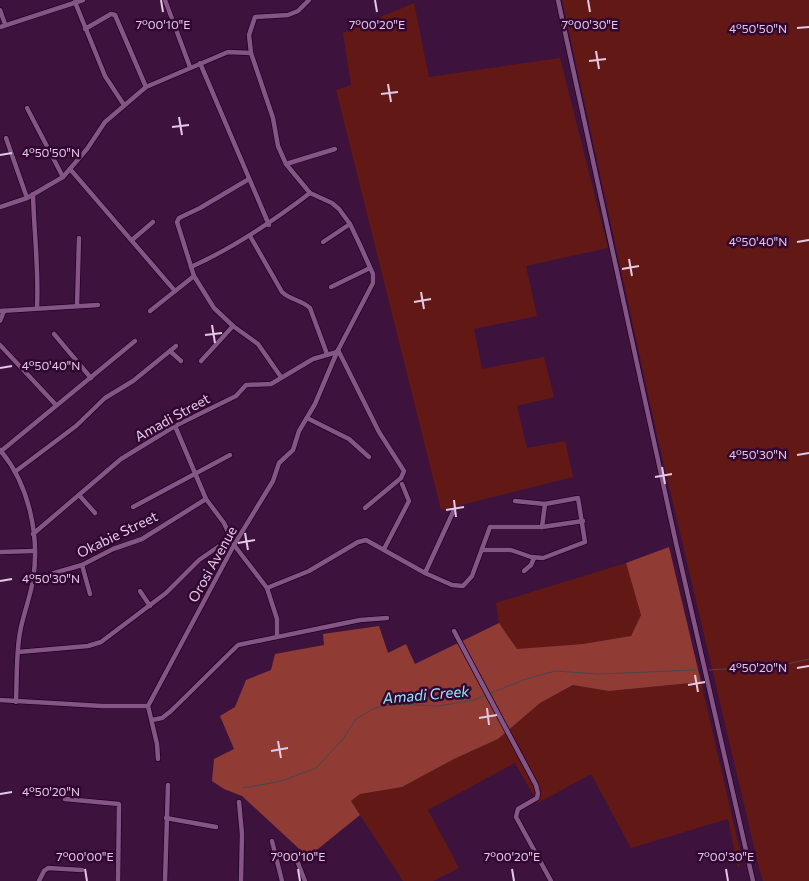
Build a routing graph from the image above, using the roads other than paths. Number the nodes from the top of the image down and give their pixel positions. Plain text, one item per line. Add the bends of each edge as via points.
1 (83, 0) edge
2 (165, 0) edge
3 (310, 0) edge
4 (558, 0) edge
5 (75, 2) junction
6 (0, 10) edge
7 (2, 25) edge
8 (85, 29) junction
9 (251, 52) junction
10 (200, 63) junction
11 (190, 67) junction
12 (146, 87) junction
13 (124, 105) junction
14 (27, 108) dead end
15 (6, 138) dead end
16 (335, 149) dead end
17 (286, 164) junction
18 (70, 169) junction
19 (63, 177) junction
20 (249, 179) junction
21 (310, 193) junction
22 (33, 194) junction
23 (27, 198) junction
24 (0, 207) edge
25 (153, 222) dead end
26 (270, 224) junction
27 (350, 224) junction
28 (250, 236) junction
29 (79, 238) dead end
30 (132, 240) junction
31 (323, 242) dead end
32 (191, 266) junction
33 (370, 268) junction
34 (194, 276) junction
35 (331, 287) dead end
36 (175, 291) junction
37 (98, 305) dead end
38 (77, 306) junction
39 (37, 308) junction
40 (2, 311) edge
41 (150, 311) dead end
42 (0, 322) edge
43 (233, 326) junction
44 (54, 334) dead end
45 (135, 341) dead end
46 (0, 345) edge
47 (176, 346) dead end
48 (170, 351) junction
49 (338, 351) junction
50 (327, 354) junction
51 (181, 361) dead end
52 (201, 361) dead end
53 (281, 377) junction
54 (91, 378) junction
55 (56, 405) junction
56 (307, 418) junction
57 (175, 426) junction
58 (0, 451) edge
59 (230, 455) dead end
60 (369, 457) dead end
61 (16, 471) junction
62 (196, 474) junction
63 (402, 484) dead end
64 (79, 495) junction
65 (206, 499) junction
66 (515, 501) dead end
67 (546, 504) junction
68 (133, 507) dead end
69 (365, 508) dead end
70 (454, 510) dead end
71 (95, 513) dead end
72 (583, 521) junction
73 (542, 527) junction
74 (33, 534) junction
75 (231, 538) junction
76 (234, 545) junction
77 (384, 549) junction
78 (483, 550) junction
79 (33, 551) junction
80 (0, 552) edge
81 (534, 558) junction
82 (82, 565) junction
83 (524, 571) dead end
84 (425, 573) junction
85 (33, 579) junction
86 (268, 588) junction
87 (140, 591) dead end
88 (90, 594) dead end
89 (150, 606) junction
90 (387, 618) dead end
91 (454, 631) dead end
92 (277, 636) junction
93 (18, 652) junction
94 (0, 700) edge
95 (16, 702) junction
96 (148, 706) junction
97 (152, 720) junction
98 (158, 759) dead end
99 (168, 785) dead end
100 (65, 799) dead end
101 (238, 802) dead end
102 (166, 818) junction
103 (216, 827) dead end
104 (272, 841) dead end
105 (298, 862) dead end
106 (82, 870) dead end
107 (39, 881) edge
108 (118, 881) edge
109 (165, 881) edge
110 (241, 881) edge
111 (282, 881) edge
112 (305, 881) edge
113 (551, 881) edge
114 (753, 881) edge

1 - 5 street
2 - 11 street
3 - 9 street via 288,15 255,17 249,35
4 - 114 street
5 - 7 street
5 - 8 street
6 - 7 street
8 - 12 street via 111,14 115,15
8 - 13 street via 105,76
9 - 10 street via 228,52
9 - 17 street
10 - 11 street
10 - 20 street
11 - 12 street
12 - 13 street
13 - 18 street via 106,122
14 - 19 street
15 - 23 street
16 - 17 street
17 - 21 street
18 - 19 street
18 - 30 street
19 - 22 street
20 - 26 street
20 - 32 street via 178,219
21 - 26 street
21 - 27 street via 332,203
22 - 23 street
22 - 39 street
23 - 24 street
25 - 30 street
26 - 28 street
27 - 31 street
27 - 33 street
28 - 32 street via 225,252
28 - 50 street via 282,292 310,308
29 - 38 street
30 - 36 street
32 - 34 street
33 - 35 street
33 - 49 street, Orosi Avenue via 373,283
34 - 36 street
34 - 43 street via 214,308
36 - 41 street
37 - 38 street
38 - 39 street
39 - 40 street
40 - 42 street
43 - 52 street
43 - 53 street via 258,344
44 - 54 street
45 - 54 street
46 - 55 street
47 - 48 street
48 - 51 street
48 - 61 street via 133,381 105,398 76,426
49 - 50 street, Amadi Street
49 - 56 street, Orosi Avenue
49 - 69 street via 379,432 404,471 401,478
50 - 53 street, Amadi Street
53 - 57 street, Amadi Street via 266,385 246,385 236,396
54 - 55 street
55 - 58 street
56 - 60 street via 349,439
56 - 76 street, Orosi Avenue via 292,453 279,463 273,481
57 - 62 street
57 - 64 street, Amadi Street via 121,459
58 - 61 street
59 - 62 street
61 - 74 street via 27,496
62 - 65 street
62 - 68 street
63 - 77 street via 409,501
64 - 71 street
64 - 74 street, Amadi Street
65 - 75 street
65 - 82 street, Okabie Street via 150,535
66 - 67 street
67 - 72 street via 578,498
67 - 73 street
70 - 84 street
72 - 73 street
72 - 81 street via 584,543 553,555
73 - 78 street via 490,527
74 - 79 street
75 - 76 street
75 - 89 street via 199,560
76 - 86 street
76 - 96 street, Orosi Avenue
77 - 84 street
77 - 86 street via 371,541 358,542 309,571
78 - 81 street via 511,550
78 - 84 street via 472,576 463,586 452,585
79 - 80 street
79 - 85 street
81 - 83 street
82 - 85 street, Okabie Street
82 - 88 street
85 - 93 street
86 - 92 street via 277,619
87 - 89 street
89 - 93 street via 94,645
90 - 92 street
91 - 113 street via 538,790 537,798 518,810 516,817
92 - 97 street via 247,642 232,649 171,711
93 - 95 street
94 - 95 street
95 - 96 street
96 - 97 street
97 - 98 street
99 - 102 street
100 - 108 street via 120,804
101 - 110 street via 242,834
102 - 103 street
102 - 109 street
104 - 111 street
105 - 112 street
106 - 107 street via 48,868

